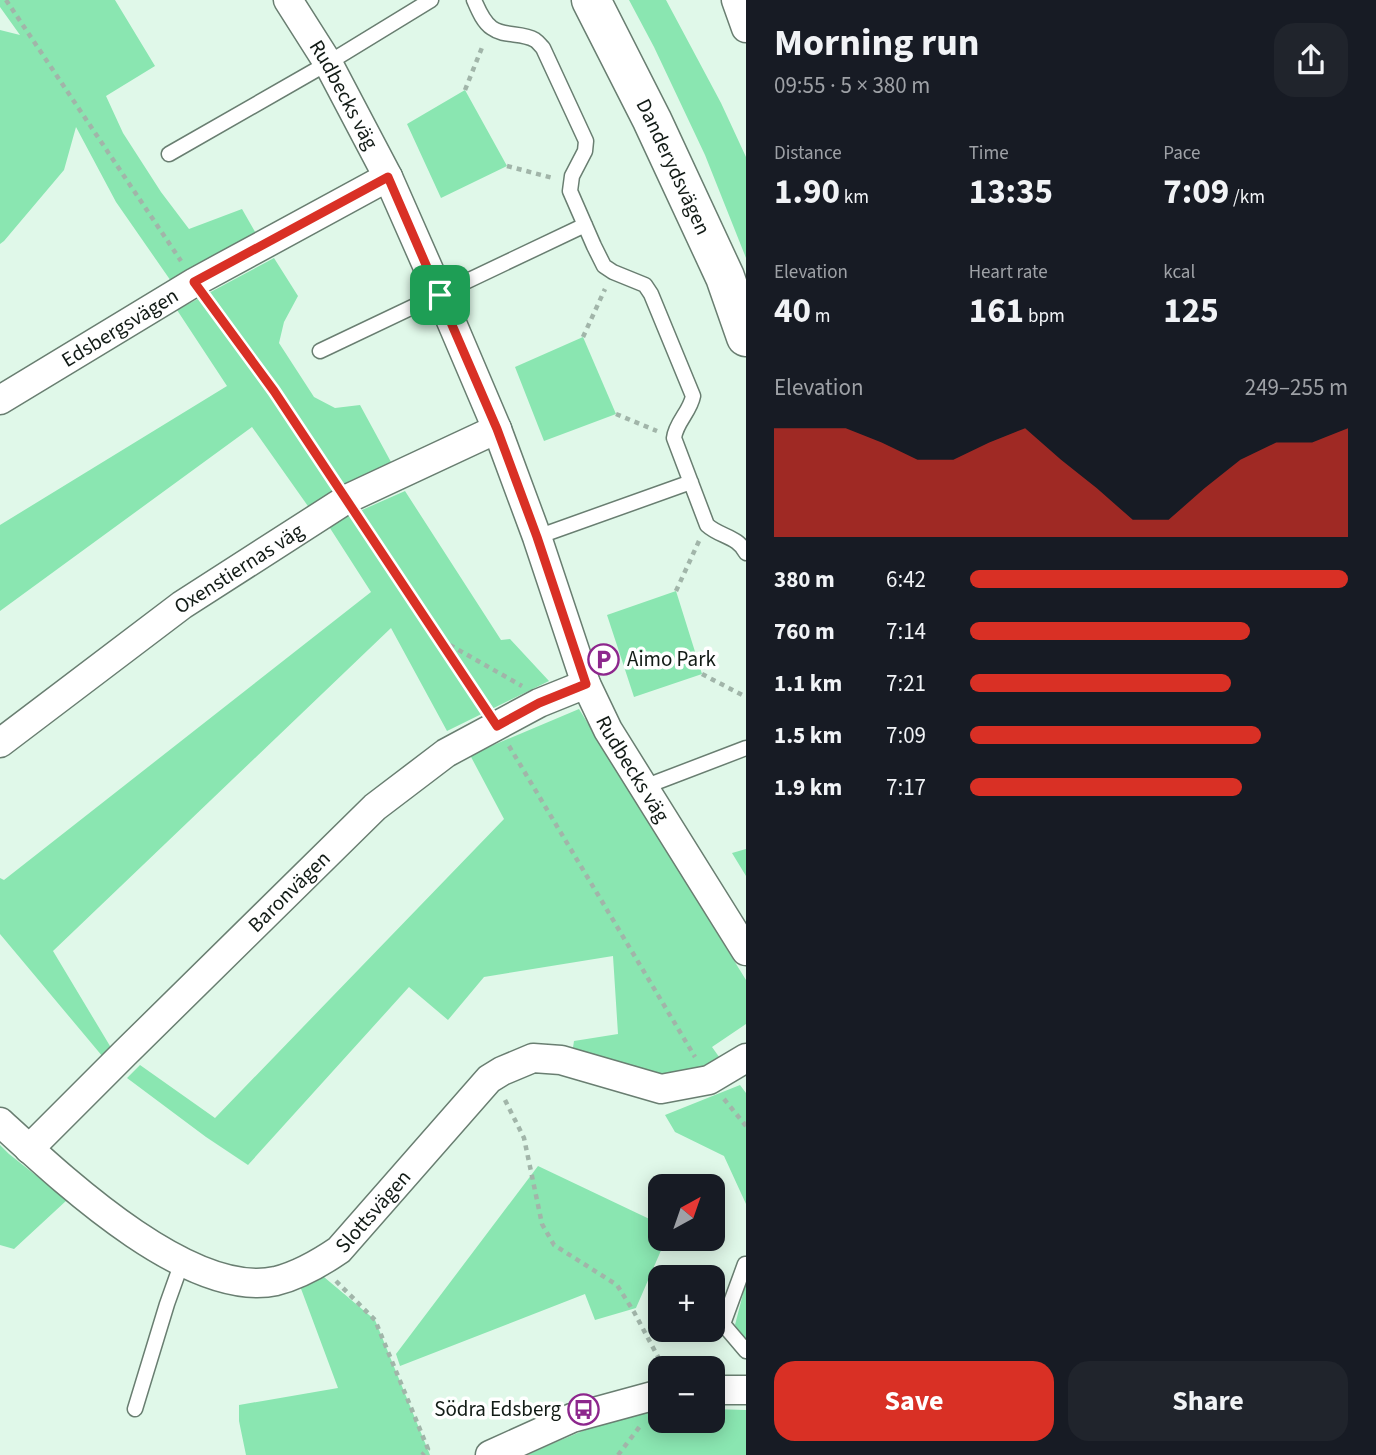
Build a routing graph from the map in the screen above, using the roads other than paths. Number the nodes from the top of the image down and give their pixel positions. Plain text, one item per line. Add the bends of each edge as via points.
1 (288, 0) edge
2 (430, 0) edge
3 (474, 0) edge
4 (591, 0) edge
5 (736, 0) edge
6 (746, 28) edge
7 (328, 63) junction
8 (169, 154) dead end
9 (388, 177) junction
10 (585, 225) junction
11 (440, 295) junction
12 (746, 337) edge
13 (320, 351) dead end
14 (0, 400) edge
15 (497, 429) junction
16 (691, 482) junction
17 (537, 537) junction
18 (746, 553) edge
19 (586, 684) junction
20 (0, 743) edge
21 (746, 748) edge
22 (644, 787) junction
23 (746, 951) edge
24 (746, 1058) edge
25 (0, 1122) edge
26 (29, 1149) junction
27 (183, 1262) junction
28 (746, 1264) edge
29 (746, 1351) edge
30 (746, 1390) edge
31 (725, 1391) edge
32 (648, 1397) edge
33 (135, 1409) dead end
34 (490, 1455) edge

1 - 7 street, Rudbecks väg
2 - 7 lane
3 - 10 lane via 490,27 535,39 543,48 586,141 570,191
4 - 12 main road, Danderydsvägen via 653,120
5 - 6 street
7 - 8 lane
7 - 9 street, Rudbecks väg
9 - 11 street, Rudbecks väg
9 - 14 street, Edsbergsvägen via 194,282
10 - 11 lane
10 - 16 lane via 604,266 645,285 651,295 692,396 674,438
11 - 13 lane
11 - 15 street, Rudbecks väg
15 - 17 street, Rudbecks väg
15 - 20 street, Oxenstiernas väg via 347,499 182,605
16 - 17 lane
16 - 18 lane via 707,525 740,543
17 - 19 street, Rudbecks väg
19 - 22 street, Rudbecks väg
19 - 26 street, Baronvägen via 539,703 446,753 375,807
21 - 22 lane
22 - 23 street, Rudbecks väg
24 - 27 street, Slottsvägen via 709,1080 661,1090 561,1060 533,1058 489,1079 339,1250 316,1266 276,1280 239,1282
25 - 26 street, Slottsvägen
26 - 27 street, Slottsvägen via 124,1227
27 - 33 lane
28 - 29 lane via 723,1324
30 - 31 street
32 - 34 street via 572,1418

